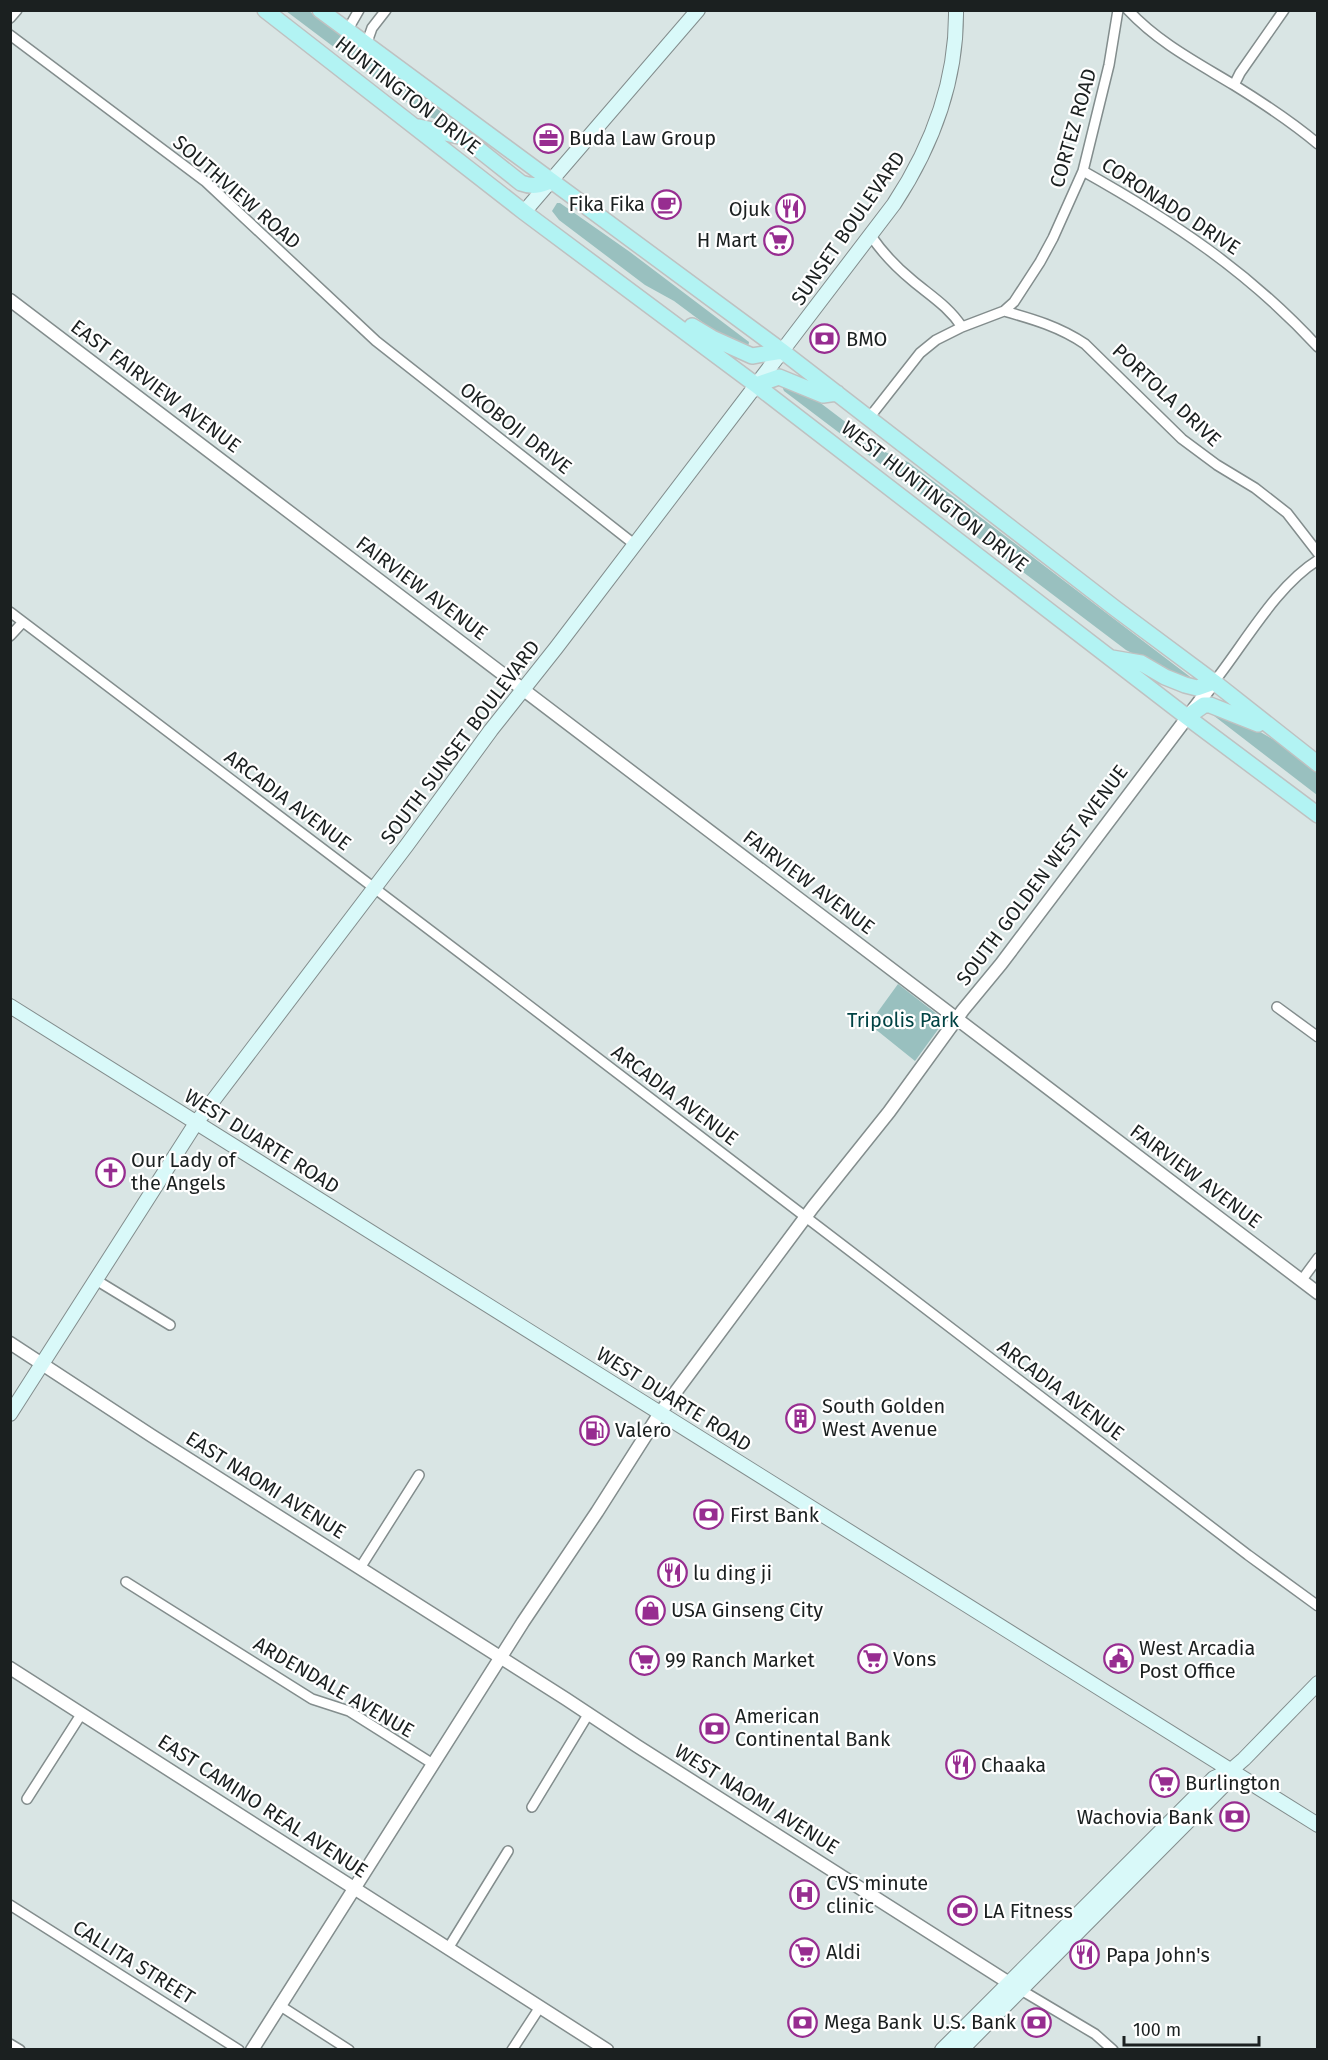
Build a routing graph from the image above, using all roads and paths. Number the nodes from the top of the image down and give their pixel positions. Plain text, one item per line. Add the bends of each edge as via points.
1 (17, 10) edge
2 (265, 10) edge
3 (320, 10) edge
4 (359, 10) edge
5 (386, 10) edge
6 (698, 10) edge
7 (956, 10) edge
8 (1118, 10) edge
9 (1128, 10) edge
10 (1284, 10) edge
11 (10, 18) edge
12 (347, 31) junction
13 (10, 35) edge
14 (366, 45) junction
15 (1234, 85) junction
16 (415, 126) junction
17 (1317, 144) edge
18 (1083, 171) junction
19 (550, 181) junction
20 (524, 212) junction
21 (870, 236) junction
22 (10, 300) edge
23 (1004, 311) junction
24 (666, 318) junction
25 (962, 327) junction
26 (376, 341) joint
27 (1317, 347) edge
28 (782, 351) junction
29 (756, 385) junction
30 (837, 393) junction
31 (869, 418) junction
32 (277, 502) joint
33 (634, 544) junction
34 (1317, 553) edge
35 (1317, 560) edge
36 (10, 612) edge
37 (23, 622) junction
38 (10, 636) edge
39 (1109, 657) junction
40 (1214, 682) junction
41 (523, 689) junction
42 (1187, 717) junction
43 (1271, 729) junction
44 (1317, 764) edge
45 (1317, 815) edge
46 (374, 888) junction
47 (10, 1006) edge
48 (1277, 1006) dead end
49 (956, 1019) junction
50 (1317, 1037) edge
51 (196, 1123) junction
52 (806, 1217) junction
53 (1317, 1258) edge
54 (96, 1280) junction
55 (1301, 1281) junction
56 (1317, 1293) edge
57 (170, 1325) dead end
58 (10, 1343) edge
59 (42, 1363) junction
60 (10, 1413) edge
61 (660, 1413) junction
62 (419, 1475) dead end
63 (360, 1568) junction
64 (126, 1582) dead end
65 (1317, 1606) edge
66 (501, 1658) junction
67 (10, 1668) edge
68 (1317, 1683) edge
69 (82, 1713) junction
70 (590, 1713) junction
71 (433, 1764) junction
72 (1230, 1771) junction
73 (27, 1799) dead end
74 (532, 1807) dead end
75 (1317, 1826) edge
76 (508, 1851) dead end
77 (354, 1887) junction
78 (10, 1905) edge
79 (449, 1947) junction
80 (1008, 1983) junction
81 (1020, 1990) junction
82 (279, 2005) junction
83 (540, 2007) junction
84 (10, 2044) edge
85 (20, 2049) edge
86 (239, 2049) edge
87 (252, 2049) edge
88 (349, 2049) edge
89 (512, 2049) edge
90 (607, 2049) edge
91 (942, 2049) edge
92 (962, 2049) edge
93 (1113, 2049) edge

1 - 11 street
2 - 16 main road, HUNTINGTON DRIVE
3 - 12 main road, HUNTINGTON DRIVE
4 - 12 street
5 - 14 street via 372,28
6 - 19 main road
7 - 21 main road, SUNSET BOULEVARD via 954,54 931,137 909,182
8 - 18 street, CORTEZ ROAD
9 - 15 street via 1165,44
10 - 15 street
12 - 14 main road, HUNTINGTON DRIVE
13 - 26 street, SOUTHVIEW ROAD via 206,182
14 - 19 main road, HUNTINGTON DRIVE
15 - 17 street
16 - 19 main road via 463,138 521,183 530,186
16 - 20 main road, HUNTINGTON DRIVE
18 - 23 street, CORTEZ ROAD via 1040,262
18 - 27 street, CORONADO DRIVE via 1219,255 1278,306
19 - 20 main road
19 - 28 main road, WEST HUNTINGTON DRIVE
20 - 24 main road, WEST HUNTINGTON DRIVE
21 - 25 street
21 - 28 main road, SUNSET BOULEVARD
22 - 32 street, EAST FAIRVIEW AVENUE
23 - 25 street, CORTEZ ROAD
23 - 34 street, PORTOLA DRIVE via 1047,323 1085,344 1182,439 1287,513
24 - 28 main road via 693,326 752,356
24 - 29 main road, WEST HUNTINGTON DRIVE
25 - 31 street, CORTEZ ROAD via 920,353
26 - 33 street, OKOBOJI DRIVE
28 - 29 main road, SUNSET BOULEVARD
28 - 30 main road, WEST HUNTINGTON DRIVE
29 - 30 main road via 779,377 823,395
29 - 33 main road, SOUTH SUNSET BOULEVARD
29 - 39 main road, WEST HUNTINGTON DRIVE
30 - 31 main road, WEST HUNTINGTON DRIVE
31 - 40 main road, WEST HUNTINGTON DRIVE
32 - 41 street, FAIRVIEW AVENUE
33 - 41 main road, SOUTH SUNSET BOULEVARD
35 - 40 street via 1283,590
36 - 37 street, ARCADIA AVENUE
37 - 38 street
37 - 46 street, ARCADIA AVENUE
39 - 40 main road via 1141,663 1165,677 1197,688
39 - 42 main road, WEST HUNTINGTON DRIVE
40 - 42 street, SOUTH GOLDEN WEST AVENUE
40 - 43 main road, WEST HUNTINGTON DRIVE
41 - 46 main road, SOUTH SUNSET BOULEVARD
41 - 49 street, FAIRVIEW AVENUE
42 - 43 main road via 1210,705
42 - 45 main road, WEST HUNTINGTON DRIVE
42 - 49 street, SOUTH GOLDEN WEST AVENUE
43 - 44 main road, WEST HUNTINGTON DRIVE
46 - 51 main road, SOUTH SUNSET BOULEVARD
46 - 52 street, ARCADIA AVENUE
47 - 51 main road, WEST DUARTE ROAD
48 - 50 street
49 - 52 street, SOUTH GOLDEN WEST AVENUE
49 - 55 street, FAIRVIEW AVENUE
51 - 54 main road, SOUTH SUNSET BOULEVARD
51 - 61 main road, WEST DUARTE ROAD
52 - 61 street, SOUTH GOLDEN WEST AVENUE
52 - 65 street, ARCADIA AVENUE
53 - 55 street
54 - 57 street
54 - 59 main road, SOUTH SUNSET BOULEVARD
55 - 56 street, FAIRVIEW AVENUE
58 - 59 street, EAST NAOMI AVENUE
59 - 60 main road, SOUTH SUNSET BOULEVARD
59 - 63 street, EAST NAOMI AVENUE
61 - 66 street, SOUTH GOLDEN WEST AVENUE
61 - 72 main road, WEST DUARTE ROAD
62 - 63 street
63 - 66 street, EAST NAOMI AVENUE
64 - 71 street, ARDENDALE AVENUE via 312,1699 349,1711
66 - 70 street, WEST NAOMI AVENUE
66 - 71 street, SOUTH GOLDEN WEST AVENUE
67 - 69 street, EAST CAMINO REAL AVENUE
68 - 72 main road
69 - 73 street
69 - 77 street, EAST CAMINO REAL AVENUE
70 - 74 street
70 - 80 street, WEST NAOMI AVENUE
71 - 77 street, SOUTH GOLDEN WEST AVENUE
72 - 75 main road, WEST DUARTE ROAD
72 - 80 main road via 1214,1778
72 - 81 main road via 1222,1787
76 - 79 street
77 - 79 street, EAST CAMINO REAL AVENUE
77 - 82 street, SOUTH GOLDEN WEST AVENUE
78 - 86 street, CALLITA STREET
79 - 83 street, EAST CAMINO REAL AVENUE
80 - 81 street, WEST NAOMI AVENUE
80 - 91 main road
81 - 92 main road
81 - 93 street, WEST NAOMI AVENUE via 1095,2034
82 - 87 street, SOUTH GOLDEN WEST AVENUE
82 - 88 street
83 - 89 street
83 - 90 street, EAST CAMINO REAL AVENUE
84 - 85 street

